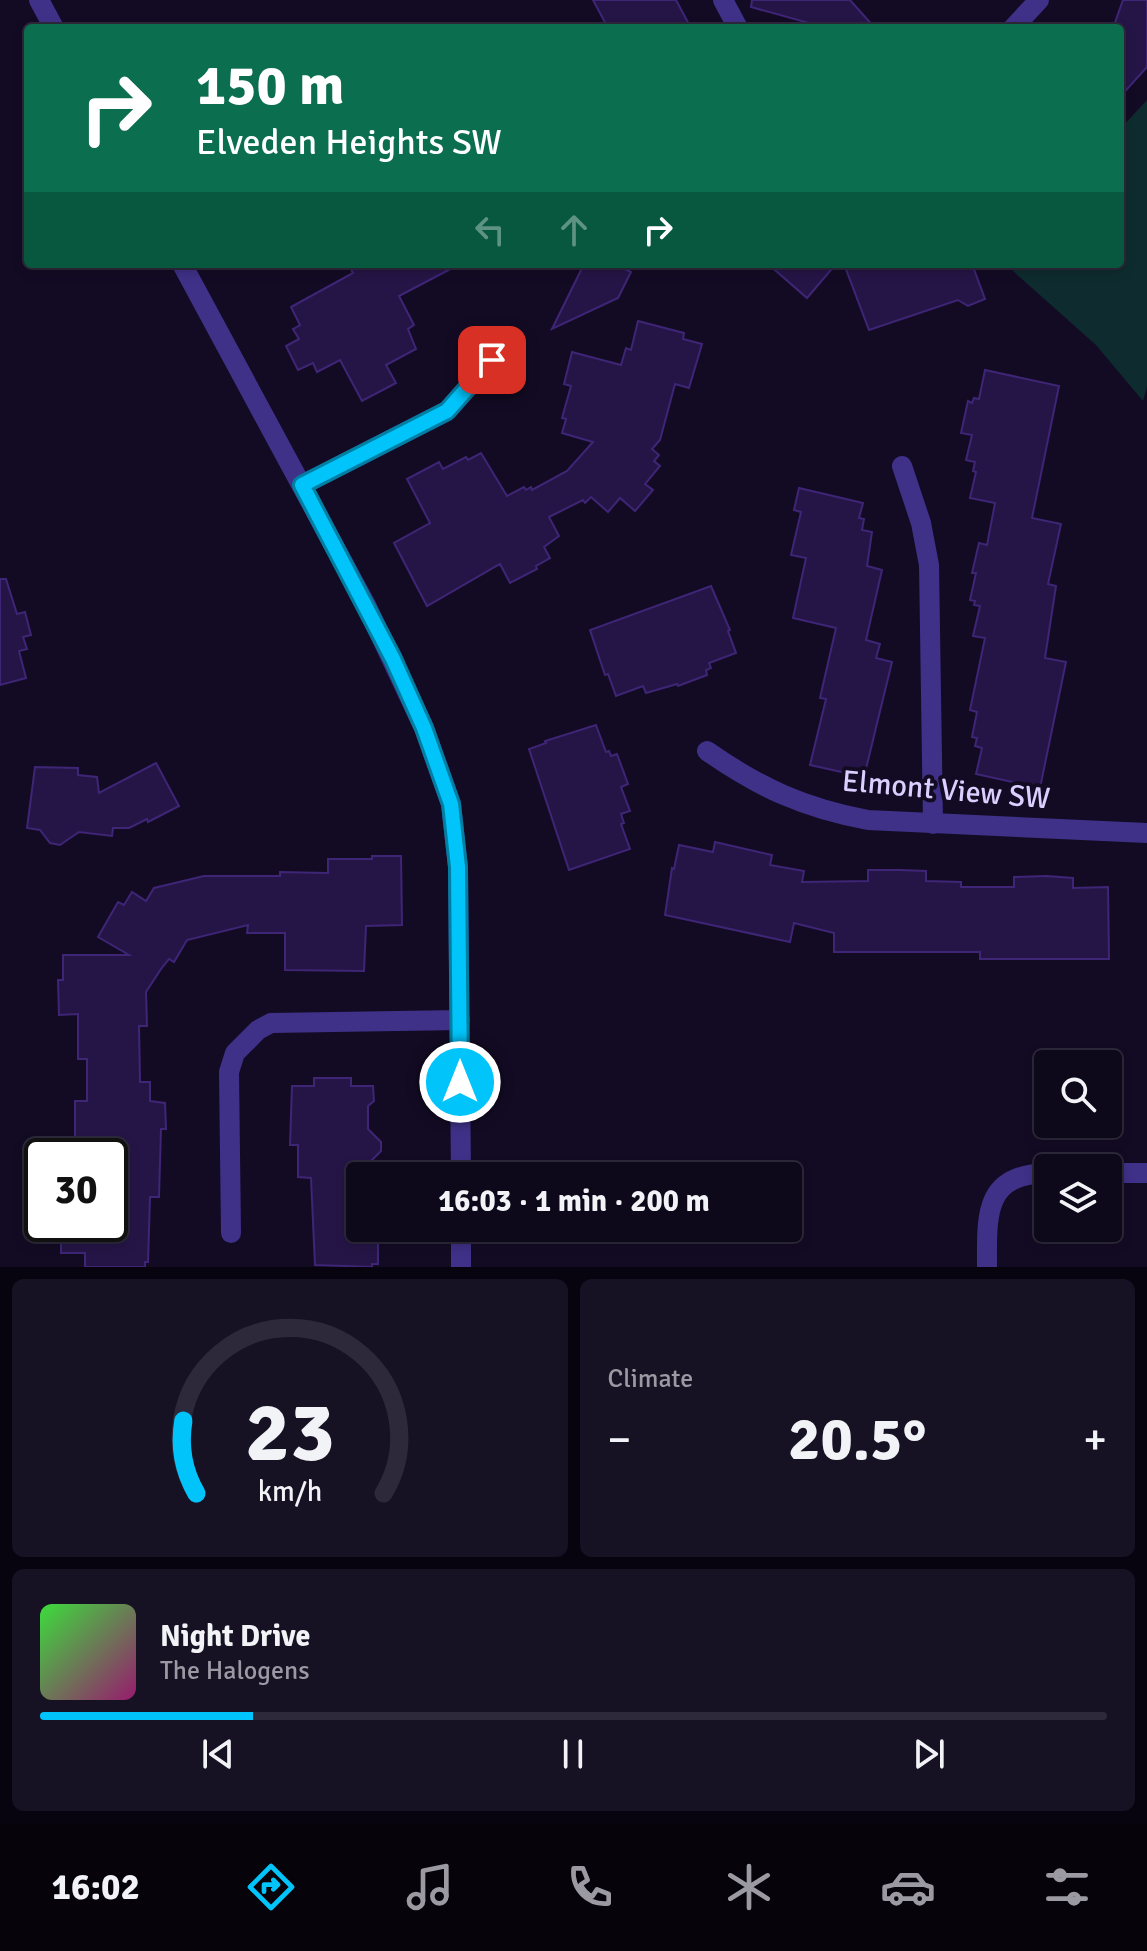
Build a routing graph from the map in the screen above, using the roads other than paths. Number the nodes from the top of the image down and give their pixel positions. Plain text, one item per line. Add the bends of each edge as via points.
1 (39, 0) edge
2 (723, 0) edge
3 (1039, 0) edge
4 (52, 24) edge
5 (736, 24) edge
6 (1017, 24) edge
7 (184, 268) edge
8 (492, 360) dead end
9 (902, 466) dead end
10 (302, 485) junction
11 (707, 751) dead end
12 (933, 824) junction
13 (1147, 833) edge
14 (460, 1020) junction
15 (461, 1162) edge
16 (1122, 1173) edge
17 (1147, 1173) edge
18 (1034, 1174) edge
19 (231, 1233) dead end
20 (461, 1242) edge
21 (461, 1267) edge
22 (987, 1267) edge

1 - 4 street
2 - 5 street
3 - 6 street
7 - 10 street
8 - 10 street via 447,411
9 - 12 street via 929,565
10 - 14 street via 393,659 451,804 458,867
11 - 12 street, Elmont View SW via 748,779 806,805 868,820
12 - 13 street, Elmont View SW
14 - 15 street
14 - 19 street via 271,1023 245,1042 229,1072
16 - 17 street
18 - 22 street via 1002,1186 992,1199
20 - 21 street

